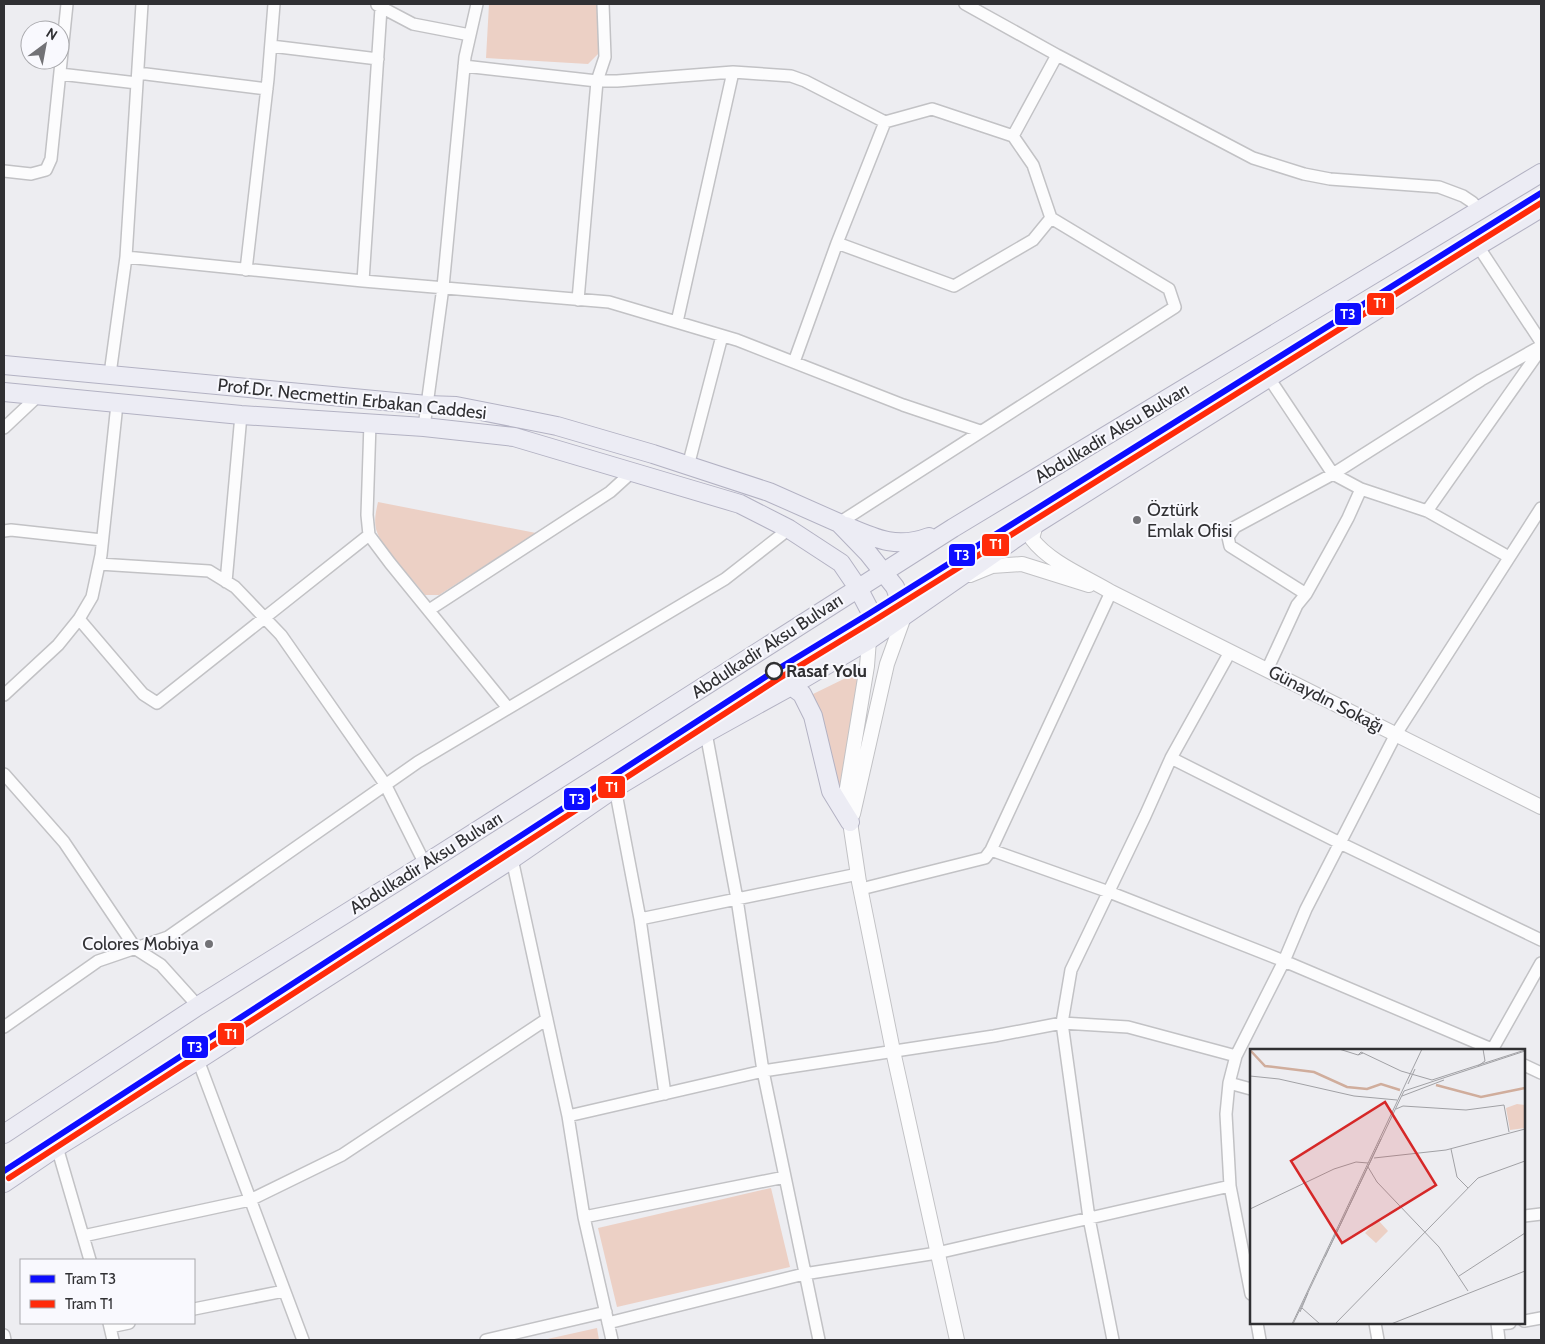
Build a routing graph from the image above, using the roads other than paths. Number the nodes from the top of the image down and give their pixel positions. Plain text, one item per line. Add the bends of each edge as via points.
1 (67, 4) edge
2 (142, 4) edge
3 (274, 4) edge
4 (477, 4) edge
5 (604, 4) edge
6 (965, 4) edge
7 (378, 6) edge
8 (470, 35) junction
9 (271, 46) junction
10 (1057, 55) junction
11 (378, 59) junction
12 (464, 66) junction
13 (733, 72) junction
14 (60, 74) junction
15 (137, 78) junction
16 (597, 81) junction
17 (267, 89) junction
18 (885, 122) junction
19 (1013, 136) junction
20 (4, 171) edge
21 (1541, 173) edge
22 (1541, 208) edge
23 (1480, 211) junction
24 (1051, 218) junction
25 (837, 243) junction
26 (1478, 246) junction
27 (126, 257) junction
28 (246, 270) junction
29 (363, 281) junction
30 (443, 287) junction
31 (578, 300) junction
32 (677, 322) junction
33 (722, 336) junction
34 (1541, 342) edge
35 (1541, 347) edge
36 (794, 362) junction
37 (4, 365) edge
38 (110, 374) junction
39 (1269, 378) junction
40 (4, 392) edge
41 (38, 396) junction
42 (117, 404) junction
43 (427, 405) junction
44 (241, 415) junction
45 (370, 423) junction
46 (424, 427) junction
47 (4, 428) edge
48 (980, 431) junction
49 (688, 466) junction
50 (632, 472) junction
51 (1333, 474) junction
52 (1361, 489) junction
53 (1541, 508) edge
54 (1427, 511) junction
55 (839, 523) junction
56 (1036, 524) junction
57 (953, 528) junction
58 (789, 529) junction
59 (4, 531) edge
60 (369, 536) junction
61 (102, 540) junction
62 (1509, 557) junction
63 (99, 564) junction
64 (884, 572) junction
65 (226, 582) junction
66 (951, 583) junction
67 (858, 588) junction
68 (1111, 592) junction
69 (1306, 594) junction
70 (428, 610) junction
71 (905, 614) junction
72 (265, 618) junction
73 (79, 619) junction
74 (869, 640) junction
75 (1230, 652) junction
76 (1267, 670) junction
77 (791, 686) junction
78 (4, 695) edge
79 (508, 708) junction
80 (706, 733) junction
81 (1396, 734) junction
82 (1171, 758) junction
83 (4, 774) edge
84 (385, 784) junction
85 (615, 788) junction
86 (1541, 807) edge
87 (850, 822) junction
88 (1340, 843) junction
89 (991, 850) junction
90 (512, 859) junction
91 (425, 864) junction
92 (858, 874) junction
93 (861, 889) junction
94 (1108, 892) junction
95 (738, 900) junction
96 (640, 919) junction
97 (1541, 940) edge
98 (136, 950) junction
99 (1284, 960) junction
100 (1541, 963) edge
101 (198, 1006) junction
102 (547, 1019) junction
103 (1062, 1023) junction
104 (4, 1027) edge
105 (1490, 1049) edge
106 (1493, 1049) edge
107 (894, 1051) junction
108 (1236, 1056) junction
109 (198, 1060) junction
110 (1525, 1065) edge
111 (763, 1071) junction
112 (1541, 1073) edge
113 (1229, 1082) junction
114 (1250, 1089) edge
115 (665, 1094) junction
116 (568, 1116) junction
117 (4, 1134) edge
118 (57, 1147) junction
119 (785, 1177) junction
120 (4, 1183) edge
121 (1230, 1186) junction
122 (250, 1200) junction
123 (1541, 1214) edge
124 (1525, 1216) edge
125 (584, 1217) junction
126 (1088, 1218) junction
127 (83, 1236) junction
128 (937, 1253) junction
129 (90, 1259) edge
130 (804, 1274) junction
131 (1250, 1289) edge
132 (284, 1291) junction
133 (195, 1309) edge
134 (607, 1318) junction
135 (1541, 1318) edge
136 (1525, 1321) edge
137 (1257, 1324) edge
138 (1374, 1324) edge
139 (1497, 1324) edge
140 (110, 1325) edge
141 (4, 1335) edge
142 (5, 1340) edge
143 (113, 1340) edge
144 (303, 1340) edge
145 (486, 1340) edge
146 (612, 1340) edge
147 (819, 1340) edge
148 (957, 1340) edge
149 (1112, 1340) edge
150 (1260, 1340) edge
151 (1378, 1340) edge
152 (1499, 1340) edge

1 - 14 street
2 - 15 street
3 - 9 street
4 - 8 street
5 - 16 street via 605,58
6 - 10 street
7 - 8 street via 413,24
7 - 11 street
8 - 12 street
9 - 11 street
9 - 17 street
10 - 19 street
10 - 23 street via 1229,146 1277,167 1330,179 1439,187 1463,196
11 - 29 street
12 - 16 street
12 - 30 street
13 - 16 street
13 - 18 street via 791,76
13 - 32 street
14 - 15 street
14 - 20 street via 51,159 46,170 31,174
15 - 17 street
15 - 27 street
16 - 31 street
17 - 28 street
18 - 19 street via 932,109
18 - 25 street
19 - 24 street via 1033,165
21 - 23 main road, Abdulkadir Aksu Bulvarı
22 - 26 main road
23 - 57 main road, Abdulkadir Aksu Bulvarı
24 - 25 street via 1032,240 954,286
24 - 48 street via 1169,289 1175,307
25 - 36 street
26 - 34 street
26 - 39 main road
27 - 28 street
27 - 38 street
28 - 29 street
29 - 30 street
30 - 31 street
30 - 43 street
31 - 32 street via 609,302
32 - 33 street
33 - 36 street
33 - 49 street
35 - 51 street via 1481,380
35 - 54 street
36 - 48 street via 902,405
37 - 38 main road, Prof.Dr. Necmettin Erbakan Caddesi
38 - 43 main road, Prof.Dr. Necmettin Erbakan Caddesi
39 - 51 street
39 - 56 main road
40 - 41 main road, Prof.Dr. Necmettin Erbakan Caddesi
41 - 42 main road, Prof.Dr. Necmettin Erbakan Caddesi
41 - 47 street
42 - 44 main road, Prof.Dr. Necmettin Erbakan Caddesi
42 - 61 street
43 - 46 street
43 - 49 main road, Prof.Dr. Necmettin Erbakan Caddesi via 456,406 557,426
44 - 45 main road, Prof.Dr. Necmettin Erbakan Caddesi
44 - 65 street
45 - 46 main road, Prof.Dr. Necmettin Erbakan Caddesi
45 - 60 street
46 - 50 main road, Prof.Dr. Necmettin Erbakan Caddesi via 514,437
48 - 55 street
49 - 55 main road, Prof.Dr. Necmettin Erbakan Caddesi via 769,492
50 - 58 main road, Prof.Dr. Necmettin Erbakan Caddesi via 740,504
50 - 70 street via 610,492
51 - 52 street
51 - 69 street via 1235,526 1228,537 1230,546
52 - 54 street
52 - 69 street
53 - 62 street
54 - 62 street
55 - 57 main road via 885,542 903,544
55 - 64 main road, Prof.Dr. Necmettin Erbakan Caddesi
56 - 66 main road
56 - 68 street via 1032,538 1039,548
57 - 64 main road, Abdulkadir Aksu Bulvarı
58 - 67 main road, Prof.Dr. Necmettin Erbakan Caddesi via 841,563
58 - 79 street via 725,579
59 - 61 street
60 - 70 street
60 - 72 street
61 - 63 street
62 - 81 street
63 - 65 street via 209,571
63 - 73 street via 92,597
64 - 67 main road, Abdulkadir Aksu Bulvarı
64 - 71 main road, Prof.Dr. Necmettin Erbakan Caddesi via 899,594
65 - 72 street
66 - 68 street via 992,566 1022,564
66 - 71 main road
67 - 74 main road, Prof.Dr. Necmettin Erbakan Caddesi via 870,611
67 - 91 main road, Abdulkadir Aksu Bulvarı
68 - 75 street, Günaydın Sokağı
68 - 89 street
69 - 76 street via 1297,606
70 - 79 street
71 - 74 main road
71 - 87 street via 887,664
72 - 73 street via 157,703 143,694
72 - 84 street via 281,635
73 - 78 street via 58,645
74 - 77 main road
74 - 87 street via 847,788
75 - 76 street, Günaydın Sokağı
75 - 82 street
76 - 81 street, Günaydın Sokağı
77 - 80 main road
77 - 87 main road via 802,694 812,716 832,791
79 - 84 street
80 - 85 main road
80 - 95 street
81 - 86 street, Günaydın Sokağı
81 - 88 street
82 - 88 street
82 - 94 street
83 - 98 street via 64,842
84 - 91 street
84 - 98 street via 168,937
85 - 90 main road
85 - 96 street
87 - 92 street
88 - 97 street
88 - 99 street
89 - 93 street via 985,858
89 - 94 street
90 - 102 street
90 - 109 main road
91 - 101 main road, Abdulkadir Aksu Bulvarı
92 - 93 street
92 - 95 street
93 - 107 street
94 - 99 street
94 - 103 street via 1071,970
95 - 96 street
95 - 111 street
96 - 115 street
98 - 101 street via 161,965
98 - 104 street via 98,962
99 - 105 street
99 - 108 street
100 - 106 street
101 - 117 main road, Abdulkadir Aksu Bulvarı
102 - 116 street
102 - 122 street via 342,1155
103 - 107 street
103 - 108 street via 1128,1027
103 - 126 street
107 - 111 street
107 - 128 street
108 - 113 street
109 - 118 main road
109 - 122 street
110 - 112 street
111 - 115 street
111 - 119 street
113 - 114 street
113 - 121 street via 1226,1114
115 - 116 street
116 - 125 street
118 - 120 main road
118 - 127 street
119 - 125 street
119 - 130 street
121 - 126 street
121 - 131 street
122 - 127 street
122 - 132 street
123 - 124 street
125 - 134 street
126 - 128 street
126 - 149 street
127 - 129 street
128 - 130 street
128 - 148 street
130 - 134 street
130 - 147 street
132 - 133 street
132 - 144 street
134 - 145 street
134 - 146 street
135 - 136 street
137 - 150 street
138 - 151 street
139 - 152 street
140 - 143 street
141 - 142 street

